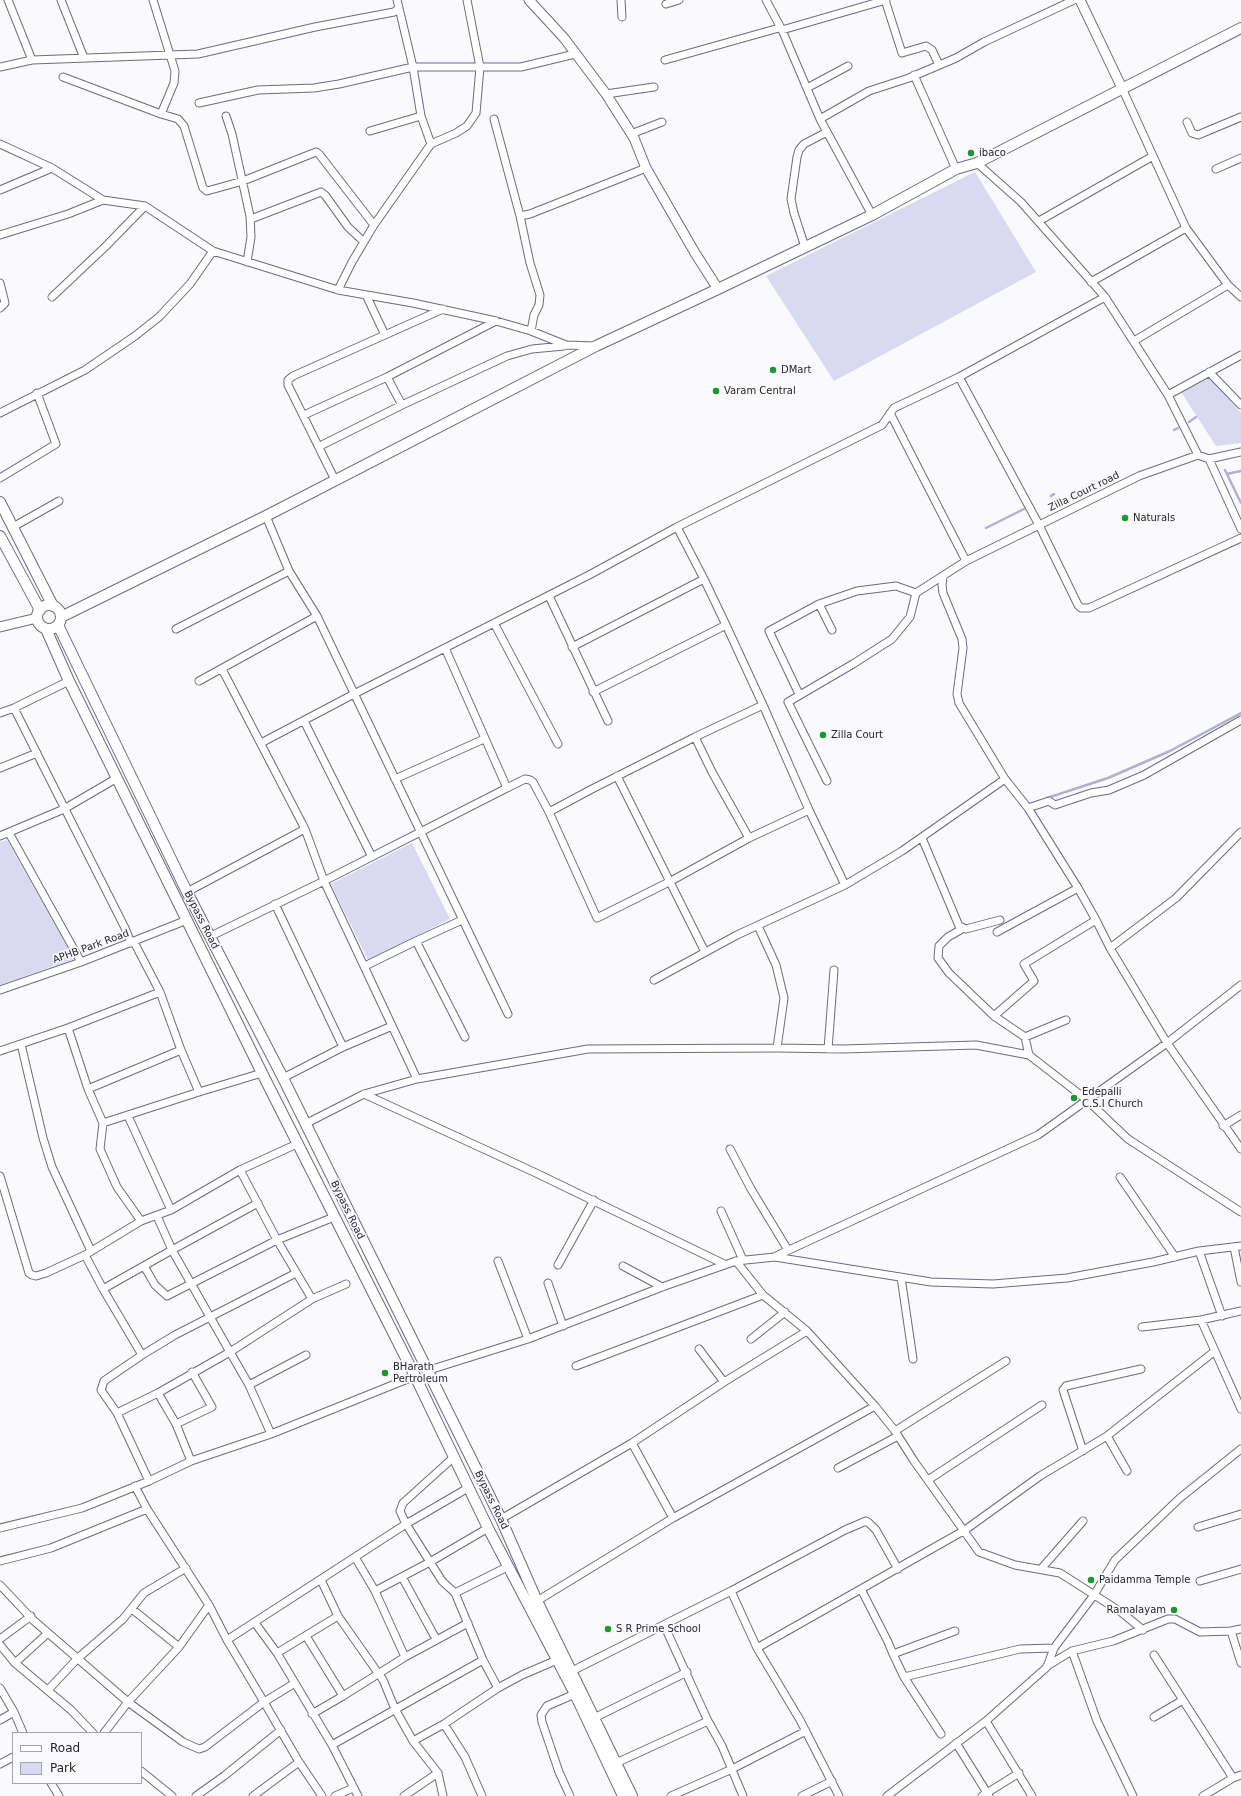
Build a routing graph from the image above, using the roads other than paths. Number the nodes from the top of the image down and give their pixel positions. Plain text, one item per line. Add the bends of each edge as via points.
1 (8, 0) edge
2 (61, 0) edge
3 (153, 0) edge
4 (397, 0) edge
5 (467, 0) edge
6 (529, 0) edge
7 (621, 0) edge
8 (679, 0) edge
9 (766, 0) edge
10 (886, 0) edge
11 (1074, 0) edge
12 (1080, 0) edge
13 (666, 4) dead end
14 (399, 8) junction
15 (622, 17) dead end
16 (1241, 28) edge
17 (781, 29) junction
18 (575, 54) junction
19 (170, 56) junction
20 (84, 58) junction
21 (32, 60) junction
22 (665, 60) dead end
23 (939, 65) junction
24 (848, 66) dead end
25 (0, 67) edge
26 (413, 67) junction
27 (480, 67) junction
28 (914, 75) junction
29 (63, 77) dead end
30 (654, 87) dead end
31 (807, 88) junction
32 (1122, 88) junction
33 (606, 94) junction
34 (199, 103) dead end
35 (161, 114) junction
36 (226, 116) dead end
37 (421, 116) junction
38 (1241, 116) edge
39 (820, 118) junction
40 (494, 119) dead end
41 (662, 122) dead end
42 (1187, 122) dead end
43 (370, 131) dead end
44 (827, 132) junction
45 (632, 134) junction
46 (0, 144) edge
47 (431, 144) junction
48 (1153, 156) junction
49 (1241, 158) edge
50 (977, 163) junction
51 (52, 168) junction
52 (646, 168) junction
53 (956, 169) junction
54 (1216, 169) dead end
55 (243, 180) junction
56 (0, 190) edge
57 (103, 200) junction
58 (145, 206) junction
59 (872, 215) junction
60 (520, 216) junction
61 (250, 219) junction
62 (1038, 221) junction
63 (374, 225) junction
64 (1186, 228) junction
65 (0, 235) edge
66 (364, 242) junction
67 (805, 247) junction
68 (212, 251) junction
69 (247, 262) junction
70 (1091, 282) junction
71 (0, 283) edge
72 (1228, 285) junction
73 (718, 289) junction
74 (338, 290) junction
75 (366, 295) junction
76 (52, 297) dead end
77 (1105, 297) junction
78 (1241, 297) edge
79 (0, 308) edge
80 (443, 309) junction
81 (496, 321) junction
82 (531, 331) junction
83 (385, 335) junction
84 (1134, 341) junction
85 (566, 345) junction
86 (596, 346) junction
87 (1241, 355) edge
88 (1209, 372) junction
89 (387, 377) junction
90 (959, 377) junction
91 (37, 394) junction
92 (1168, 395) junction
93 (402, 405) junction
94 (1241, 405) edge
95 (0, 413) edge
96 (890, 413) junction
97 (304, 415) junction
98 (320, 446) junction
99 (1241, 452) edge
100 (1198, 455) junction
101 (1209, 459) junction
102 (0, 478) edge
103 (335, 480) junction
104 (59, 501) dead end
105 (0, 502) edge
106 (266, 516) junction
107 (1040, 525) junction
108 (12, 527) junction
109 (677, 527) junction
110 (1241, 529) edge
111 (0, 536) edge
112 (1241, 538) edge
113 (966, 562) junction
114 (290, 571) junction
115 (943, 577) junction
116 (704, 579) junction
117 (916, 593) junction
118 (549, 596) junction
119 (819, 604) junction
120 (53, 606) junction
121 (38, 614) junction
122 (317, 616) junction
123 (60, 621) junction
124 (494, 624) junction
125 (726, 626) junction
126 (0, 627) edge
127 (46, 629) junction
128 (176, 629) dead end
129 (832, 630) dead end
130 (445, 648) junction
131 (572, 648) junction
132 (222, 669) junction
133 (69, 681) junction
134 (199, 682) dead end
135 (593, 692) junction
136 (354, 694) junction
137 (799, 694) junction
138 (763, 705) junction
139 (14, 708) junction
140 (0, 713) edge
141 (1241, 720) edge
142 (304, 721) junction
143 (608, 722) dead end
144 (695, 737) junction
145 (484, 739) junction
146 (261, 743) junction
147 (558, 744) dead end
148 (38, 753) junction
149 (0, 768) edge
150 (617, 776) junction
151 (117, 778) junction
152 (395, 779) junction
153 (1005, 779) junction
154 (827, 781) dead end
155 (507, 788) junction
156 (64, 808) junction
157 (1028, 808) junction
158 (809, 810) junction
159 (549, 812) junction
160 (305, 829) junction
161 (419, 832) junction
162 (1241, 832) edge
163 (9, 833) junction
164 (0, 836) edge
165 (749, 838) junction
166 (922, 838) junction
167 (371, 856) junction
168 (324, 881) junction
169 (671, 881) junction
170 (845, 885) junction
171 (1078, 888) junction
172 (187, 892) junction
173 (275, 904) junction
174 (188, 920) junction
175 (462, 920) junction
176 (1000, 920) dead end
177 (1096, 920) junction
178 (758, 926) junction
179 (962, 929) junction
180 (998, 932) dead end
181 (209, 937) junction
182 (416, 941) junction
183 (133, 943) junction
184 (1110, 948) junction
185 (705, 952) junction
186 (82, 962) junction
187 (365, 966) junction
188 (834, 970) dead end
189 (654, 980) dead end
190 (1241, 985) edge
191 (0, 990) edge
192 (160, 992) junction
193 (508, 1014) dead end
194 (994, 1016) junction
195 (1066, 1020) dead end
196 (392, 1026) junction
197 (68, 1028) junction
198 (1025, 1036) junction
199 (465, 1037) dead end
200 (1167, 1043) junction
201 (21, 1044) junction
202 (343, 1046) junction
203 (777, 1048) junction
204 (828, 1049) junction
205 (181, 1050) junction
206 (0, 1051) edge
207 (1029, 1055) junction
208 (262, 1073) junction
209 (283, 1078) junction
210 (417, 1078) junction
211 (88, 1088) junction
212 (199, 1092) junction
213 (364, 1094) junction
214 (1087, 1100) junction
215 (128, 1116) junction
216 (1241, 1116) edge
217 (102, 1123) junction
218 (305, 1124) junction
219 (1224, 1126) junction
220 (299, 1143) junction
221 (730, 1149) dead end
222 (1241, 1149) edge
223 (240, 1170) junction
224 (0, 1176) edge
225 (1120, 1177) dead end
226 (594, 1200) junction
227 (258, 1203) junction
228 (171, 1210) junction
229 (721, 1211) dead end
230 (1241, 1212) edge
231 (157, 1216) junction
232 (334, 1217) junction
233 (141, 1221) junction
234 (277, 1240) junction
235 (1237, 1247) edge
236 (172, 1250) junction
237 (788, 1250) junction
238 (1199, 1251) junction
239 (88, 1253) junction
240 (775, 1256) junction
241 (1175, 1257) junction
242 (498, 1261) dead end
243 (739, 1261) junction
244 (724, 1264) junction
245 (558, 1265) dead end
246 (144, 1266) junction
247 (623, 1266) dead end
248 (296, 1273) junction
249 (901, 1277) junction
250 (1241, 1282) edge
251 (548, 1283) dead end
252 (346, 1284) dead end
253 (191, 1285) junction
254 (662, 1287) junction
255 (103, 1290) junction
256 (763, 1295) junction
257 (312, 1299) junction
258 (1241, 1311) edge
259 (784, 1312) junction
260 (1222, 1316) junction
261 (210, 1318) junction
262 (1201, 1320) junction
263 (563, 1326) junction
264 (1142, 1327) dead end
265 (807, 1331) junction
266 (528, 1339) junction
267 (750, 1340) dead end
268 (699, 1349) dead end
269 (230, 1352) junction
270 (1215, 1352) junction
271 (142, 1355) junction
272 (306, 1355) dead end
273 (913, 1359) dead end
274 (1006, 1361) dead end
275 (576, 1366) dead end
276 (1141, 1369) dead end
277 (426, 1371) junction
278 (192, 1372) junction
279 (416, 1376) junction
280 (724, 1382) junction
281 (249, 1385) junction
282 (158, 1393) junction
283 (1042, 1405) dead end
284 (875, 1406) junction
285 (1241, 1409) edge
286 (116, 1413) junction
287 (176, 1424) junction
288 (896, 1433) junction
289 (271, 1434) junction
290 (1107, 1436) junction
291 (632, 1443) junction
292 (1241, 1449) edge
293 (1082, 1451) junction
294 (454, 1457) junction
295 (191, 1462) junction
296 (838, 1468) dead end
297 (1127, 1471) dead end
298 (928, 1480) junction
299 (148, 1481) junction
300 (136, 1486) junction
301 (468, 1488) junction
302 (147, 1509) junction
303 (1241, 1514) edge
304 (673, 1518) junction
305 (501, 1519) junction
306 (1083, 1521) dead end
307 (406, 1524) junction
308 (1198, 1527) dead end
309 (0, 1528) edge
310 (488, 1528) junction
311 (965, 1530) junction
312 (355, 1557) junction
313 (0, 1561) edge
314 (430, 1562) junction
315 (508, 1567) junction
316 (186, 1568) junction
317 (898, 1569) junction
318 (1041, 1569) junction
319 (1241, 1569) edge
320 (402, 1577) junction
321 (322, 1580) junction
322 (1200, 1581) dead end
323 (0, 1585) edge
324 (861, 1590) junction
325 (375, 1591) junction
326 (731, 1591) junction
327 (455, 1593) junction
328 (1094, 1595) junction
329 (537, 1601) junction
330 (209, 1605) junction
331 (132, 1609) junction
332 (31, 1616) junction
333 (338, 1616) junction
334 (255, 1623) junction
335 (468, 1623) junction
336 (664, 1625) junction
337 (1241, 1629) edge
338 (1143, 1630) junction
339 (955, 1631) dead end
340 (1231, 1631) junction
341 (48, 1633) junction
342 (306, 1636) junction
343 (0, 1639) edge
344 (436, 1639) junction
345 (227, 1640) junction
346 (0, 1646) edge
347 (179, 1647) junction
348 (757, 1648) junction
349 (1054, 1648) junction
350 (1072, 1651) junction
351 (277, 1653) junction
352 (892, 1654) junction
353 (1154, 1655) dead end
354 (405, 1657) junction
355 (77, 1659) junction
356 (483, 1660) junction
357 (556, 1660) junction
358 (15, 1663) junction
359 (1241, 1663) edge
360 (1047, 1666) junction
361 (572, 1671) junction
362 (687, 1672) junction
363 (378, 1673) junction
364 (904, 1677) junction
365 (294, 1683) junction
366 (0, 1688) edge
367 (498, 1688) junction
368 (48, 1690) junction
369 (575, 1694) junction
370 (343, 1696) junction
371 (1183, 1700) junction
372 (128, 1702) junction
373 (264, 1702) junction
374 (395, 1709) junction
375 (14, 1712) junction
376 (312, 1714) junction
377 (1154, 1717) dead end
378 (594, 1718) junction
379 (0, 1720) edge
380 (708, 1721) junction
381 (986, 1721) junction
382 (444, 1724) junction
383 (281, 1730) junction
384 (806, 1731) junction
385 (23, 1732) edge
386 (92, 1732) edge
387 (105, 1732) edge
388 (941, 1734) dead end
389 (413, 1741) junction
390 (956, 1743) junction
391 (332, 1745) junction
392 (12, 1758) edge
393 (299, 1762) junction
394 (616, 1763) junction
395 (0, 1764) edge
396 (732, 1769) junction
397 (142, 1772) edge
398 (1019, 1772) junction
399 (438, 1773) junction
400 (1241, 1774) edge
401 (1233, 1778) junction
402 (832, 1781) junction
403 (53, 1786) edge
404 (353, 1788) junction
405 (986, 1795) edge
406 (59, 1796) edge
407 (172, 1796) edge
408 (196, 1796) edge
409 (253, 1796) edge
410 (322, 1796) edge
411 (335, 1796) edge
412 (358, 1796) edge
413 (404, 1796) edge
414 (443, 1796) edge
415 (482, 1796) edge
416 (570, 1796) edge
417 (623, 1796) edge
418 (632, 1796) edge
419 (671, 1796) edge
420 (743, 1796) edge
421 (802, 1796) edge
422 (839, 1796) edge
423 (887, 1796) edge
424 (1032, 1796) edge
425 (1133, 1796) edge
426 (1203, 1796) edge

1 - 21 street
2 - 20 street
3 - 19 street
4 - 14 street
5 - 27 street
6 - 18 street via 564,38
7 - 15 street
8 - 13 street
9 - 17 street
10 - 17 street
10 - 23 street via 902,53 926,46 932,50
11 - 23 street
12 - 32 street
14 - 19 street via 394,12 198,54
14 - 26 street
16 - 32 main road
17 - 22 street
17 - 31 street
18 - 27 street via 521,67
18 - 33 street
19 - 20 street
19 - 35 street via 175,77
20 - 21 street
21 - 25 street
23 - 28 street
24 - 31 street
26 - 27 street
26 - 34 street via 339,84 314,88 258,90
26 - 37 street
27 - 47 street via 476,113 467,126 456,134
28 - 39 street via 869,91
28 - 53 street
29 - 35 street
30 - 33 street
31 - 39 street
32 - 48 street
32 - 50 main road
33 - 45 street
35 - 55 street via 182,122 203,188 211,191
36 - 55 street
37 - 43 street
37 - 47 street
38 - 42 street via 1198,135 1192,133
39 - 44 street
40 - 60 street
41 - 45 street
44 - 59 street
44 - 67 street via 804,144 797,157 791,198
45 - 52 street
46 - 51 street
47 - 63 street
48 - 62 street
48 - 64 street
49 - 54 street
50 - 53 main road
50 - 62 street via 1021,202
51 - 56 street
51 - 57 street
52 - 60 street
52 - 73 street
53 - 59 main road
55 - 61 street
55 - 63 street via 316,152
57 - 58 street
57 - 65 street
58 - 68 street
58 - 76 street via 106,247
59 - 67 main road
60 - 82 street via 540,295
61 - 66 street via 321,192 348,227
61 - 69 street via 251,237
62 - 70 street
63 - 66 street
64 - 70 street
64 - 72 street
66 - 74 street
67 - 73 main road
68 - 69 street
68 - 91 street via 190,284 159,317 86,370
69 - 74 street
70 - 77 street
71 - 79 street via 5,303
72 - 78 street
72 - 84 street
73 - 86 main road
74 - 75 street
75 - 80 street
75 - 83 street
77 - 84 street
77 - 90 street
80 - 81 street
80 - 83 street
81 - 82 street
81 - 89 street
82 - 85 street
83 - 97 street via 288,380 288,385
84 - 92 street
85 - 86 street
85 - 93 street via 515,352
86 - 103 main road
87 - 88 street
88 - 92 street
88 - 94 street
89 - 93 street
89 - 97 street
90 - 96 street via 894,408
90 - 107 street
91 - 95 street
91 - 102 street via 56,444
92 - 100 street
93 - 98 street
96 - 109 street via 882,425
96 - 113 street
97 - 98 street
98 - 103 street
99 - 101 street
100 - 101 street
100 - 107 street, Zilla Court road via 1139,476
101 - 110 street
103 - 106 main road
104 - 108 street
105 - 108 main road
106 - 114 street
106 - 123 main road
107 - 112 street via 1078,605 1086,609
107 - 113 street, Zilla Court road
108 - 120 main road
109 - 116 street
109 - 118 street
111 - 121 main road
113 - 115 street, Zilla Court road
114 - 122 street
114 - 128 street
115 - 117 street, Zilla Court road
115 - 153 street via 943,593 962,639 957,694 959,703
116 - 125 street
116 - 131 street
117 - 119 street via 896,586 857,591
117 - 137 street via 910,617 892,638 853,664
118 - 124 street
118 - 131 street
119 - 129 street
119 - 137 street via 769,631
120 - 121 main road via 46,606
120 - 123 main road via 59,610
121 - 126 street
121 - 127 main road via 40,625
122 - 132 street
122 - 136 street
123 - 127 main road via 53,629
123 - 172 main road, Bypass Road
124 - 130 street
124 - 147 street
125 - 135 street
125 - 138 street
127 - 133 main road, Bypass Road
130 - 136 street
130 - 145 street
131 - 135 street
132 - 134 street
132 - 146 street
133 - 139 street
133 - 151 main road, Bypass Road
135 - 143 street
136 - 142 street
136 - 152 street
137 - 154 street via 788,702
138 - 144 street
138 - 158 street
139 - 140 street
139 - 148 street
141 - 157 street via 1144,775 1109,790 1055,805 1049,801
142 - 146 street
142 - 167 street
144 - 150 street
144 - 165 street
145 - 152 street
145 - 155 street
146 - 160 street
148 - 149 street
148 - 156 street
150 - 159 street
150 - 169 street
151 - 156 street
151 - 174 main road, Bypass Road
152 - 161 street
153 - 157 street
153 - 166 street
155 - 159 street via 525,779 530,780
155 - 161 street
156 - 163 street
156 - 183 street
157 - 171 street
158 - 165 street
158 - 170 street
159 - 169 street via 597,918
160 - 168 street
160 - 172 street
161 - 167 street
161 - 175 street
162 - 184 street via 1176,898
163 - 164 street
163 - 186 street
165 - 169 street
166 - 170 street
166 - 179 street
167 - 168 street
168 - 173 street
168 - 187 street
169 - 185 street
170 - 178 street
171 - 177 street
171 - 180 street
172 - 181 main road, Bypass Road
173 - 181 street
173 - 202 street
174 - 183 street, APHB Park Road
174 - 208 main road, Bypass Road
175 - 182 street
175 - 193 street
176 - 179 street
177 - 184 street
177 - 194 street via 1024,964 1034,981
178 - 185 street
178 - 203 street via 776,965 784,998
179 - 194 street via 948,937 940,946 938,958 949,973
181 - 209 main road, Bypass Road
182 - 187 street
182 - 199 street
183 - 186 street, APHB Park Road
183 - 192 street
184 - 200 street
185 - 189 street
186 - 191 street, APHB Park Road
187 - 196 street
188 - 204 street
190 - 200 street
192 - 197 street
192 - 205 street
194 - 198 street
195 - 198 street
196 - 202 street
196 - 210 street
197 - 201 street
197 - 211 street
198 - 207 street
200 - 214 street
200 - 219 street
201 - 206 street
201 - 239 street via 42,1138
202 - 209 street
203 - 204 street
203 - 210 street via 588,1049
204 - 207 street via 976,1045
205 - 211 street
205 - 212 street
207 - 214 street
208 - 212 street
208 - 220 main road, Bypass Road
209 - 218 main road, Bypass Road
210 - 213 street
211 - 217 street
212 - 215 street
213 - 218 street
213 - 226 street
214 - 230 street via 1128,1139
214 - 237 street via 1038,1135
215 - 217 street
215 - 228 street
216 - 219 street
217 - 233 street via 100,1149 117,1187
218 - 277 main road, Bypass Road
219 - 222 street
220 - 223 street
220 - 232 main road, Bypass Road
221 - 237 street
223 - 227 street
223 - 228 street
224 - 239 street via 32,1275 46,1273
225 - 241 street
226 - 244 street
226 - 245 street
227 - 234 street
227 - 236 street
228 - 231 street
229 - 243 street
231 - 233 street
231 - 236 street
232 - 234 street
232 - 279 main road, Bypass Road
233 - 239 street
234 - 248 street
234 - 253 street
235 - 238 street
235 - 250 street
236 - 246 street
236 - 253 street
237 - 240 street
238 - 241 street
238 - 260 street
239 - 255 street
240 - 243 street
240 - 249 street
241 - 249 street via 1067,1278 993,1284 931,1282
242 - 266 street
243 - 244 street
243 - 256 street
244 - 254 street
246 - 253 street via 155,1285 167,1296
246 - 255 street
247 - 254 street
248 - 257 street
248 - 261 street
249 - 273 street
251 - 263 street
252 - 257 street
253 - 261 street
254 - 263 street
255 - 271 street
256 - 259 street
256 - 275 street
257 - 269 street
258 - 260 street
259 - 265 street
259 - 267 street
260 - 262 street
261 - 269 street
261 - 271 street
262 - 264 street
262 - 270 street
263 - 266 street
265 - 280 street
265 - 284 street
266 - 277 street
268 - 280 street
269 - 278 street
269 - 281 street
270 - 285 street
270 - 290 street
271 - 286 street via 102,1385 102,1390
272 - 281 street
274 - 288 street
276 - 293 street via 1066,1386 1063,1390
277 - 305 main road, Bypass Road
278 - 282 street
278 - 287 street via 212,1407
279 - 289 street
279 - 294 main road, Bypass Road
280 - 291 street
281 - 289 street
282 - 286 street
282 - 287 street
283 - 298 street
284 - 288 street
284 - 304 street
286 - 299 street
287 - 295 street
288 - 296 street
288 - 298 street
289 - 295 street
290 - 293 street
290 - 297 street
291 - 304 street
291 - 305 street
292 - 328 street via 1180,1498 1115,1560
293 - 311 street via 1040,1476
294 - 301 main road, Bypass Road
294 - 307 street via 403,1503 400,1511
295 - 299 street
298 - 311 street
299 - 300 street
300 - 302 street
300 - 309 street via 82,1508
301 - 307 street
301 - 310 main road, Bypass Road
302 - 313 street via 51,1548
302 - 316 street
303 - 308 street
304 - 329 street
305 - 329 main road, Bypass Road
306 - 318 street
307 - 312 street
307 - 314 street
310 - 314 street
310 - 315 main road, Bypass Road
311 - 317 street
311 - 318 street via 979,1552 1015,1565
312 - 321 street
312 - 325 street
314 - 320 street
314 - 327 street via 442,1581
315 - 327 street
315 - 357 main road, Bypass Road
316 - 330 street
316 - 331 street via 144,1594
317 - 324 street
317 - 326 street via 876,1530 866,1521
318 - 328 street via 1060,1572
319 - 322 street
320 - 325 street
320 - 344 street
321 - 333 street
321 - 334 street
323 - 332 street
324 - 348 street
324 - 352 street
325 - 354 street
326 - 336 street
326 - 348 street
327 - 335 street
328 - 338 street
328 - 349 street
329 - 361 main road, Bypass Road
330 - 345 street
330 - 347 street
331 - 347 street
331 - 355 street
332 - 341 street
332 - 343 street
333 - 342 street
333 - 363 street
334 - 345 street
334 - 351 street
335 - 344 street
335 - 356 street
336 - 361 street
336 - 362 street
337 - 340 street
338 - 340 street via 1172,1619 1200,1632
338 - 350 street via 1113,1641
339 - 352 street
340 - 359 street
341 - 355 street
341 - 358 street
342 - 351 street
342 - 370 street
344 - 354 street
345 - 373 street
346 - 358 street
347 - 372 street
348 - 384 street
349 - 360 street
349 - 364 street via 1020,1649
350 - 360 street
350 - 425 street via 1097,1721
351 - 365 street
352 - 364 street
353 - 371 street
354 - 363 street
355 - 368 street
355 - 372 street
356 - 367 street
356 - 374 street
357 - 367 street
357 - 369 main road, Bypass Road
358 - 368 street
360 - 381 street
361 - 378 main road, Bypass Road
362 - 378 street
362 - 380 street
363 - 370 street
363 - 374 street
364 - 388 street
365 - 373 street
365 - 376 street
366 - 375 street
367 - 382 street
368 - 386 street
369 - 416 street via 547,1706 541,1715 559,1772
369 - 417 main road, Bypass Road
370 - 376 street
371 - 377 street
371 - 401 street
372 - 373 street via 183,1742 199,1749
372 - 387 street
373 - 383 street
374 - 389 street
374 - 391 street
375 - 379 street
375 - 385 street
376 - 391 street
378 - 394 main road, Bypass Road
380 - 394 street
380 - 396 street
381 - 390 street
381 - 398 street
382 - 389 street
382 - 415 street via 465,1757
383 - 393 street
383 - 408 street
384 - 396 street
384 - 402 street
389 - 399 street
390 - 405 street
390 - 423 street
391 - 404 street
392 - 395 street
393 - 409 street
393 - 410 street
394 - 418 main road, Bypass Road
396 - 419 street
396 - 420 street
397 - 407 street
398 - 405 street
398 - 424 street
399 - 413 street
399 - 414 street
400 - 401 street
401 - 426 street
402 - 421 street
402 - 422 street
403 - 406 street
404 - 411 street
404 - 412 street

